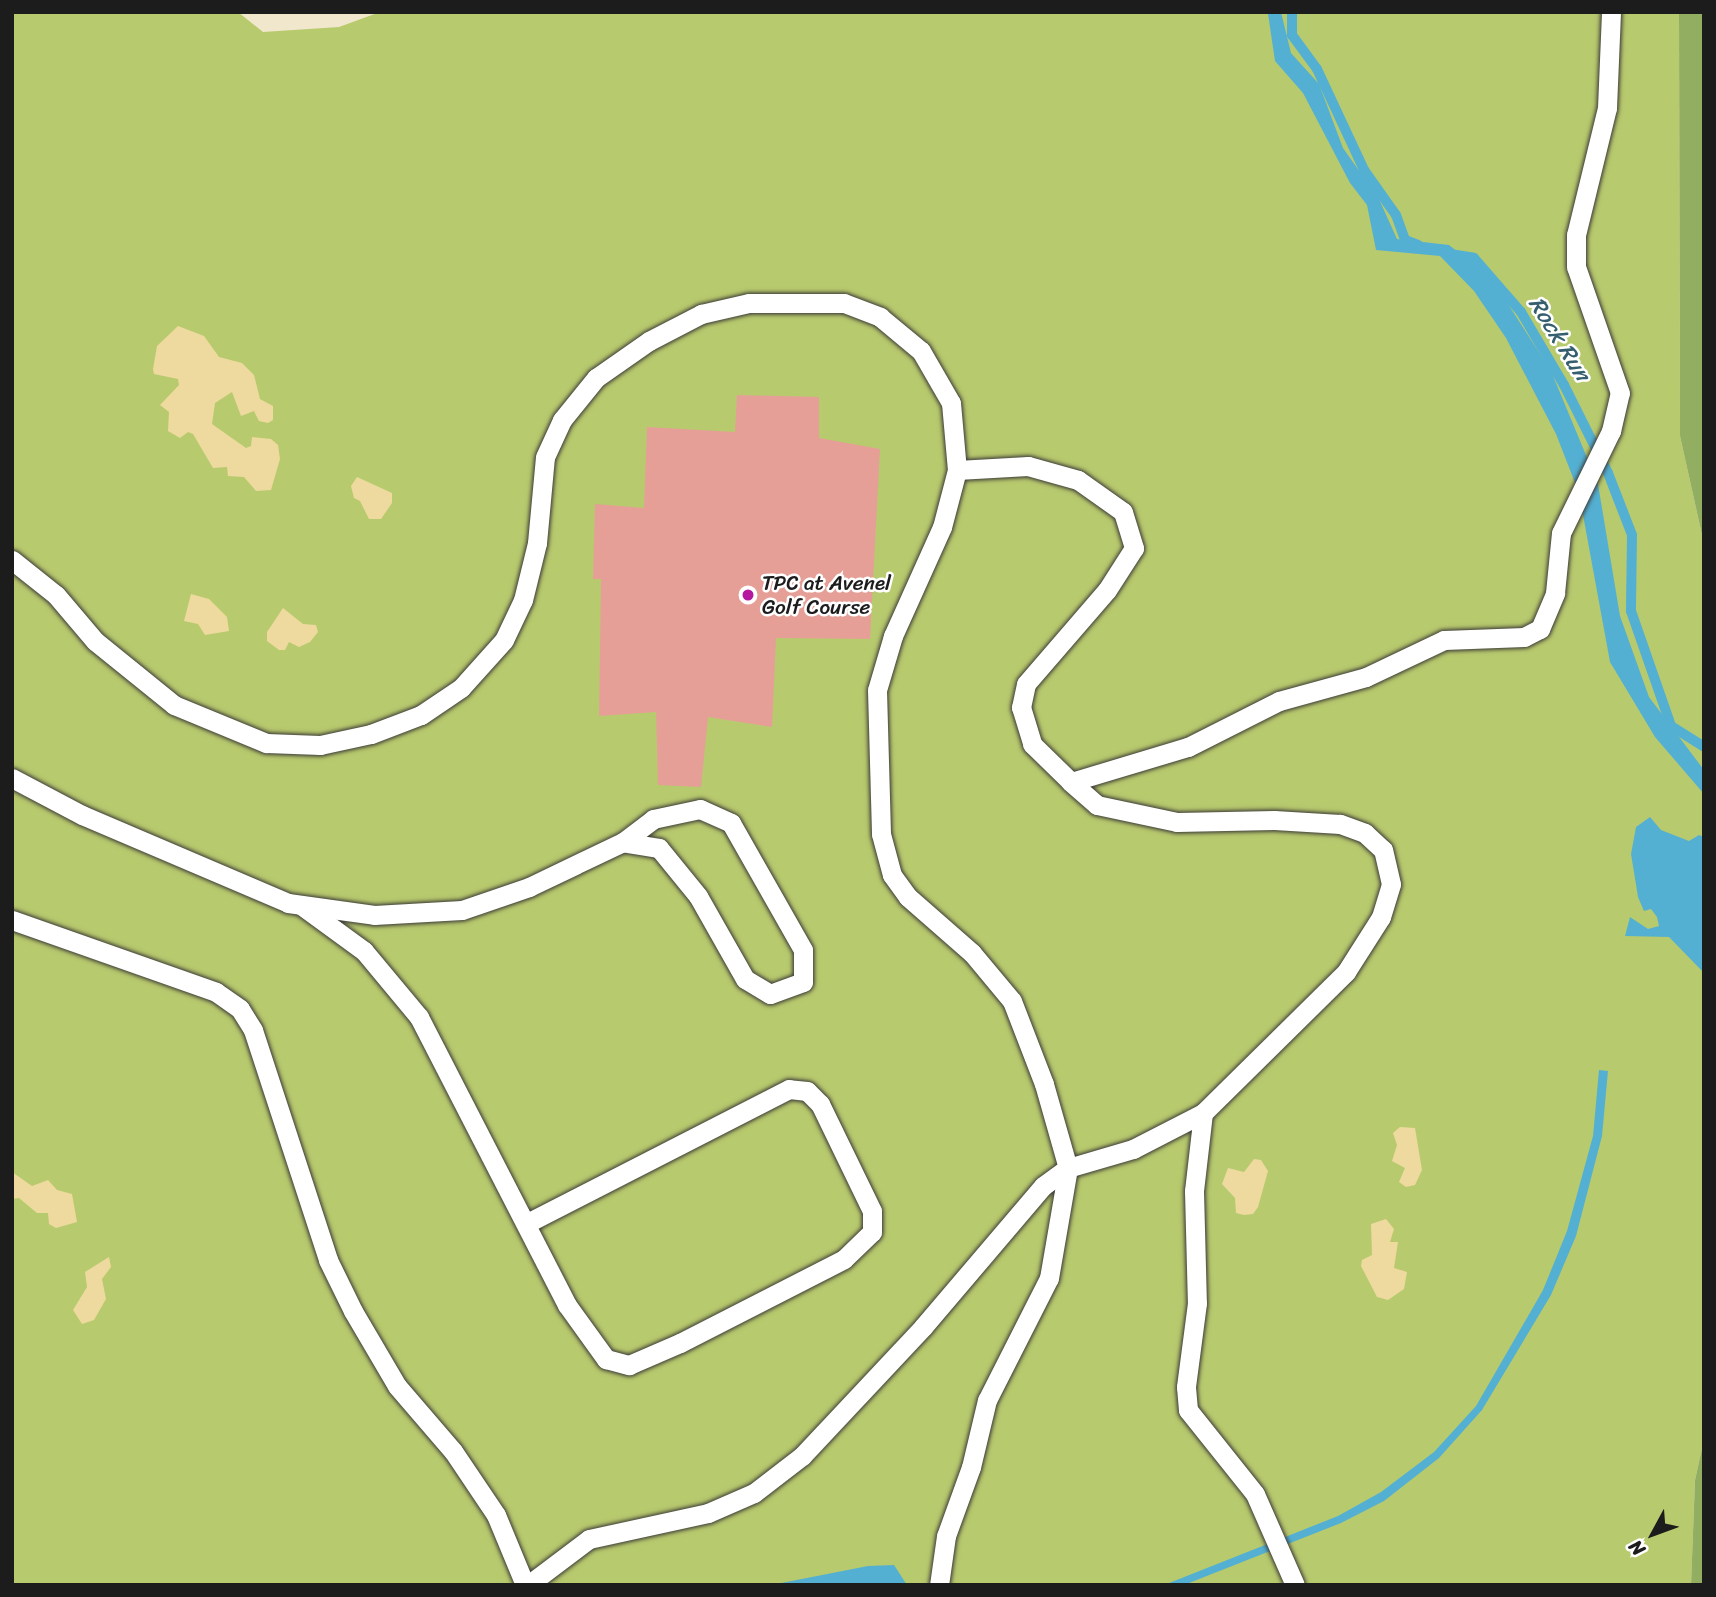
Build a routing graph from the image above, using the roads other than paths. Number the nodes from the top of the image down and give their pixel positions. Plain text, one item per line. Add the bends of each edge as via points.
1 (1611, 12) edge
2 (957, 470) junction
3 (12, 560) edge
4 (12, 778) edge
5 (1071, 782) junction
6 (623, 842) junction
7 (301, 905) junction
8 (12, 920) edge
9 (1203, 1113) junction
10 (1068, 1168) junction
11 (527, 1223) junction
12 (1293, 1582) edge
13 (527, 1585) edge
14 (939, 1585) edge

1 - 5 lane via 1607,108 1576,235 1576,267 1620,393 1611,431 1562,533 1555,593 1540,629 1524,637 1444,640 1366,677 1279,701 1188,747
2 - 3 lane via 951,403 921,351 880,317 844,303 801,302 749,303 701,314 649,341 596,378 562,421 545,457 537,543 523,600 504,640 461,688 421,715 372,734 320,745 266,743 174,705 95,641 56,595
2 - 5 lane via 1028,466 1078,480 1123,512 1134,548 1107,590 1026,684 1021,707 1032,744
2 - 10 lane via 942,527 893,636 877,691 881,834 892,874 908,897 972,953 1012,1000 1044,1084
4 - 7 lane via 198,866
5 - 9 lane via 1097,805 1177,822 1340,824 1364,833 1383,850 1391,884 1381,917 1346,972
6 - 6 lane via 659,848 698,895 745,979 770,994 803,982 803,950 731,823 700,809 653,820
6 - 7 lane via 529,887 462,910 374,915
7 - 11 lane via 364,951 419,1017
8 - 13 lane via 216,992 240,1009 253,1030 328,1259 353,1311 397,1386 453,1451 496,1515
9 - 10 lane via 1133,1149
9 - 12 lane via 1194,1191 1197,1303 1186,1387 1188,1410 1255,1494
10 - 13 lane via 1015,1214 965,1281 802,1456 754,1493 708,1513 589,1539
10 - 14 lane via 1049,1278 987,1400 971,1467 946,1536
11 - 11 lane via 587,1337 606,1359 629,1364 844,1259 872,1232 872,1211 820,1104 807,1091 789,1089

